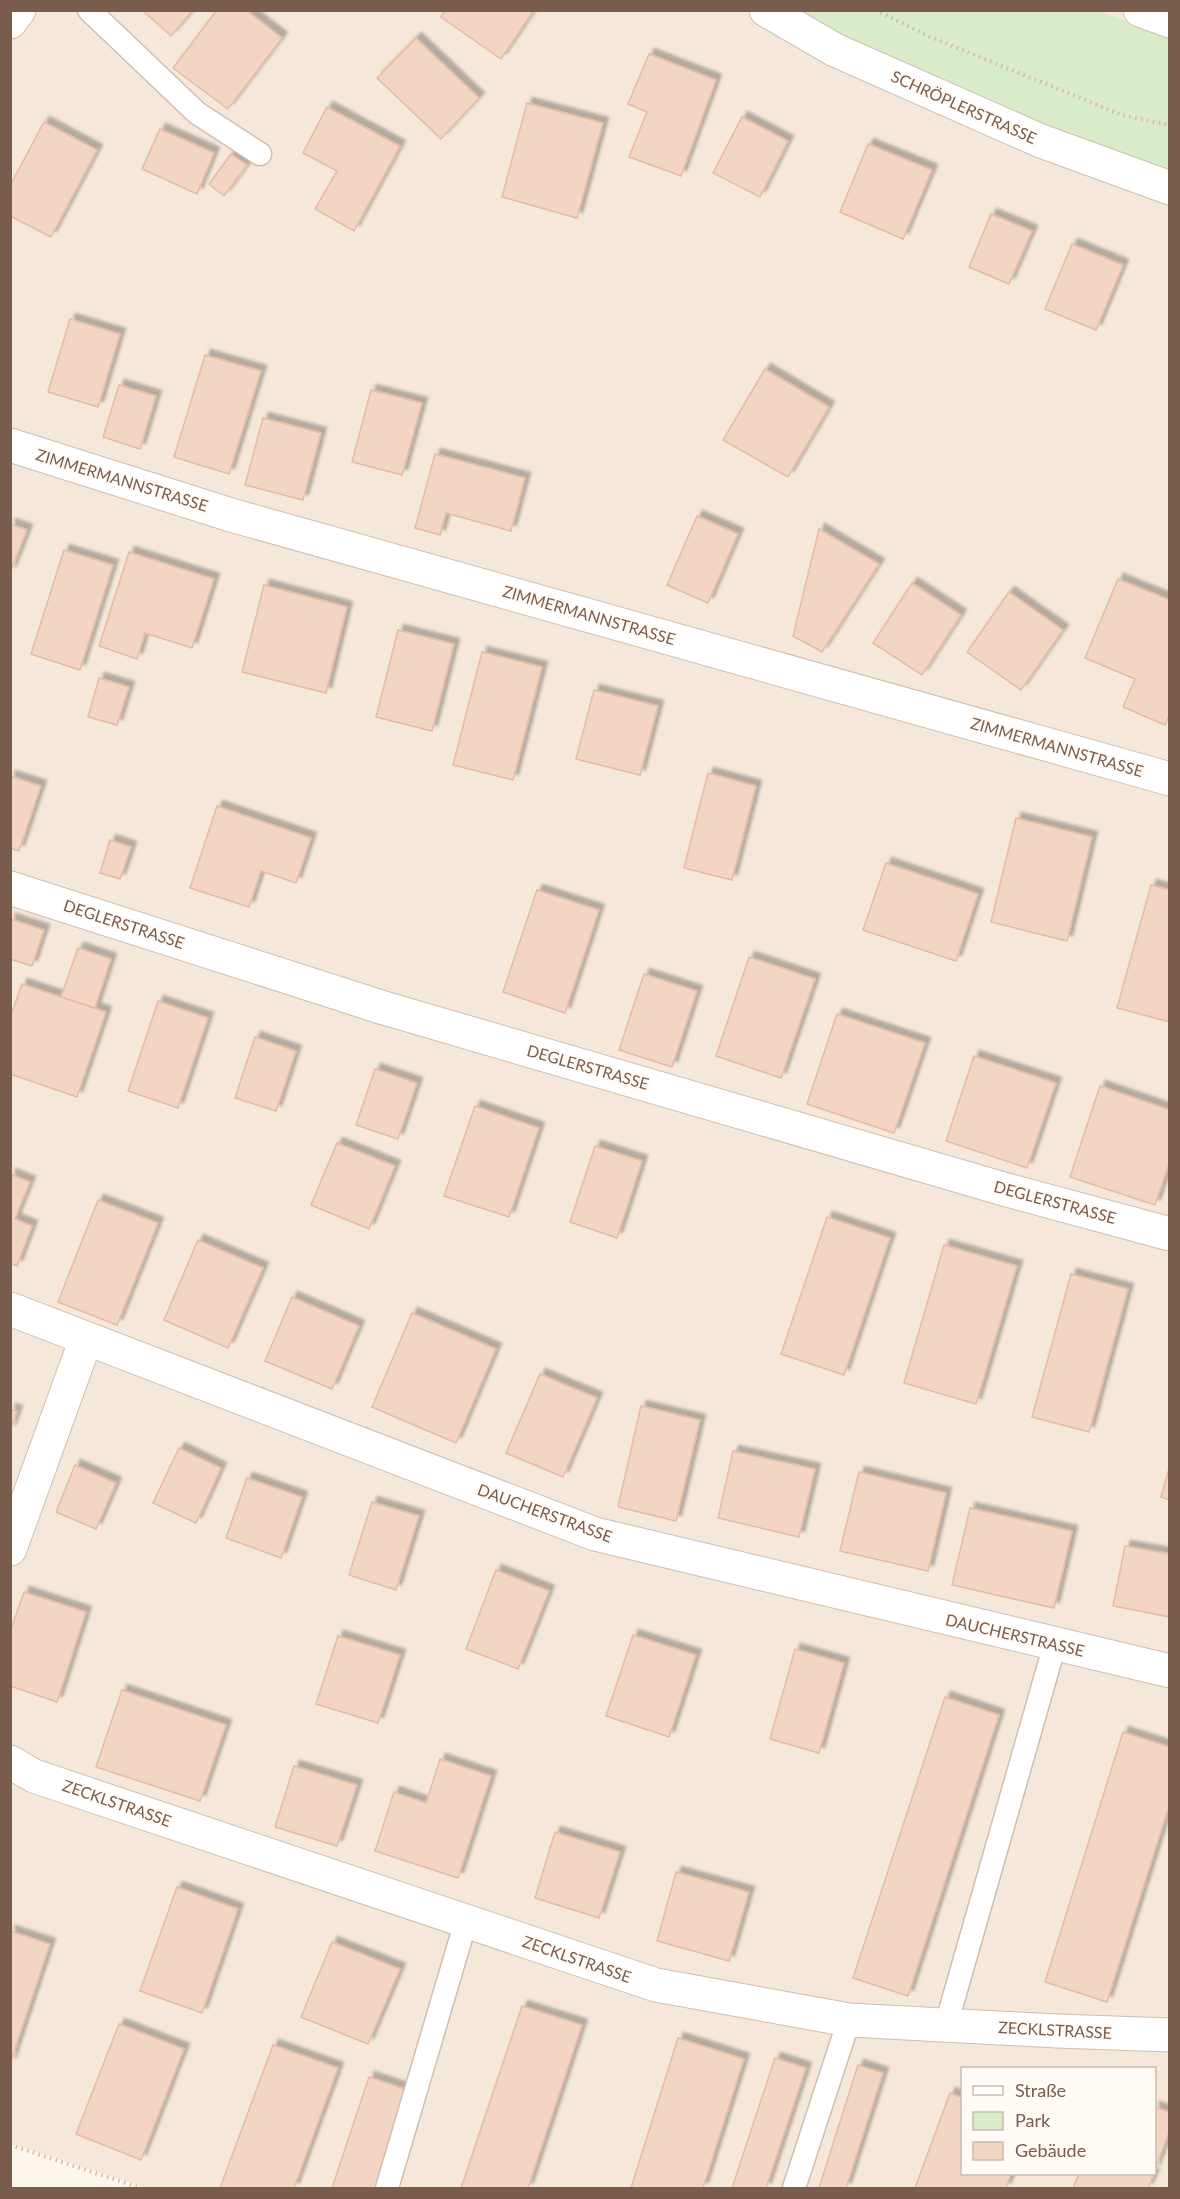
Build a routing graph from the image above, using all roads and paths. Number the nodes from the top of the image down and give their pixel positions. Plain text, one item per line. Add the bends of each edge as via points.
1 (19, 10) edge
2 (89, 10) edge
3 (766, 10) edge
4 (875, 10) edge
5 (1140, 10) edge
6 (1170, 21) edge
7 (10, 22) edge
8 (1170, 125) edge
9 (260, 154) dead end
10 (1170, 188) edge
11 (10, 445) edge
12 (1170, 779) edge
13 (10, 888) edge
14 (1170, 1234) edge
15 (10, 1309) edge
16 (86, 1339) junction
17 (10, 1549) edge
18 (1055, 1644) junction
19 (1170, 1671) edge
20 (10, 1762) edge
21 (466, 1921) junction
22 (849, 2020) junction
23 (946, 2025) junction
24 (1170, 2035) edge
25 (10, 2145) edge
26 (141, 2188) edge
27 (387, 2188) edge
28 (794, 2188) edge

1 - 7 street
2 - 9 lane via 197,113
3 - 10 street, SCHRÖPLERSTRASSE via 836,50 1009,127
4 - 8 path via 928,36 1122,115
5 - 6 street
11 - 12 street, ZIMMERMANNSTRASSE via 231,514
13 - 14 street, DEGLERSTRASSE via 384,1008
15 - 16 street, DAUCHERSTRASSE
16 - 17 street
16 - 18 street, DAUCHERSTRASSE via 595,1534
18 - 19 street, DAUCHERSTRASSE
18 - 23 lane
20 - 21 street, ZECKLSTRASSE via 34,1776
21 - 22 street, ZECKLSTRASSE via 656,1985
21 - 27 lane
22 - 23 street, ZECKLSTRASSE
22 - 28 lane
23 - 24 street, ZECKLSTRASSE
25 - 26 path

